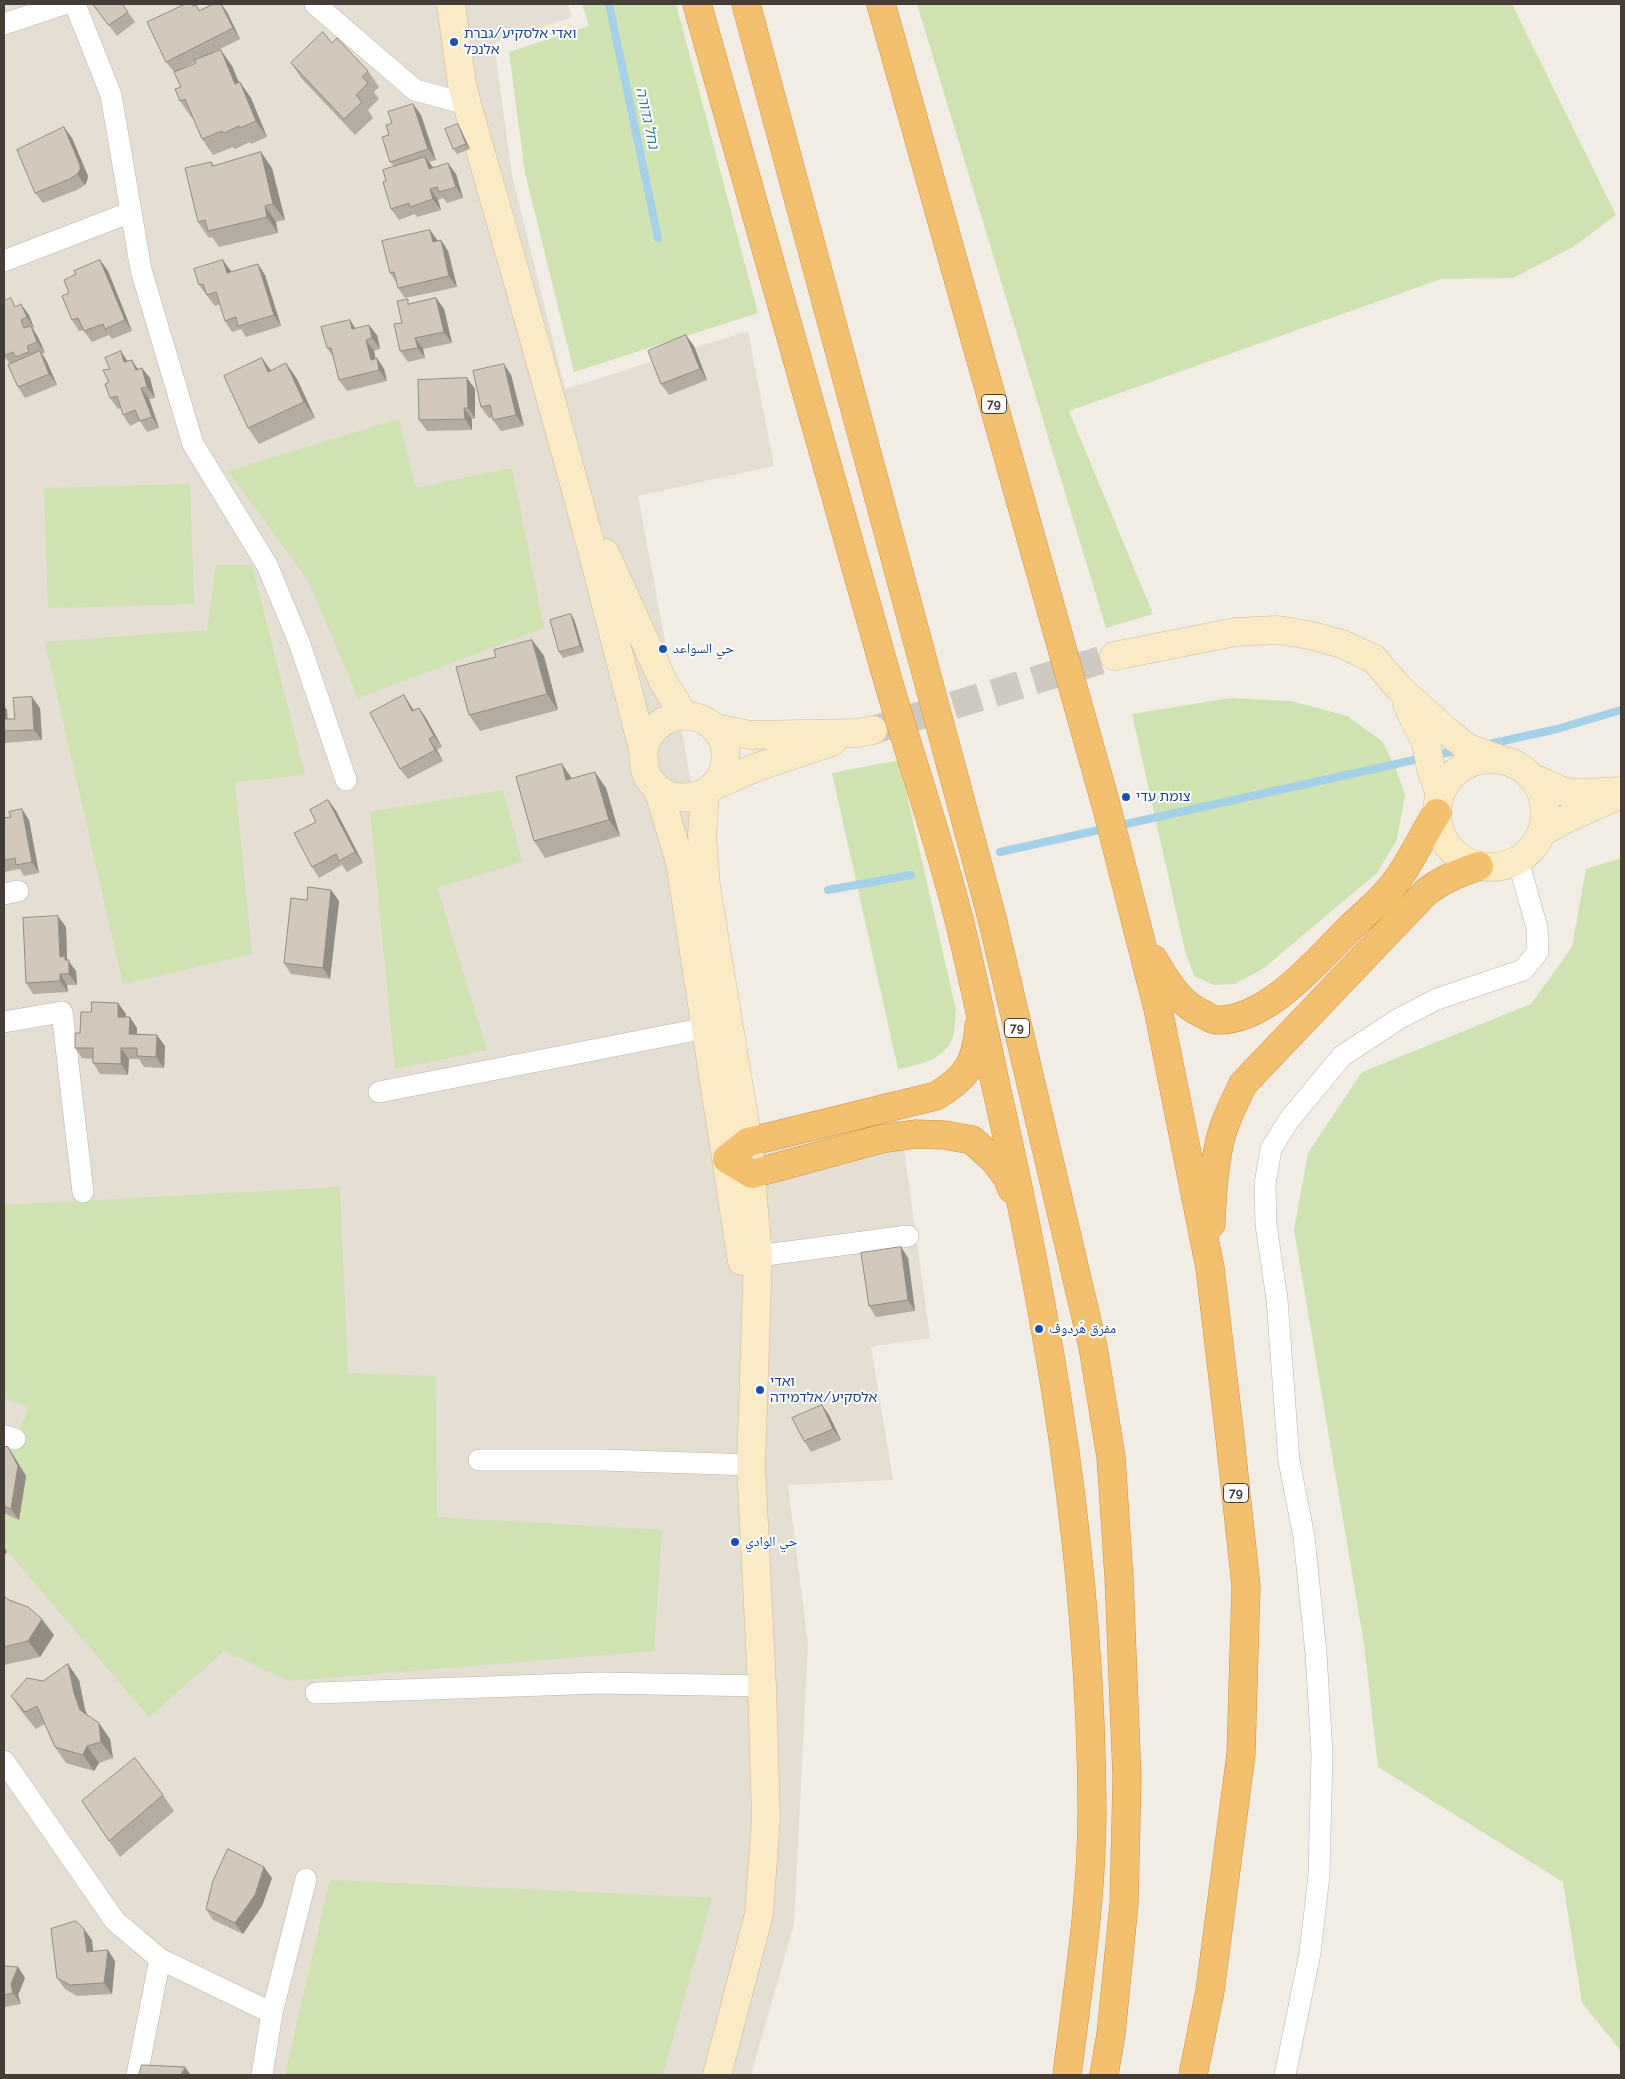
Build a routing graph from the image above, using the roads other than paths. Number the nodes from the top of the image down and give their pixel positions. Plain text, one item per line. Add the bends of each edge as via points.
1 (64, 4) edge
2 (75, 4) edge
3 (315, 4) edge
4 (451, 4) edge
5 (697, 4) edge
6 (746, 4) edge
7 (881, 4) edge
8 (4, 24) edge
9 (467, 104) junction
10 (131, 212) junction
11 (4, 262) edge
12 (574, 483) junction
13 (1114, 656) tunnel mouth
14 (1398, 687) junction
15 (684, 715) junction
16 (714, 728) junction
17 (643, 751) junction
18 (1505, 761) junction
19 (1531, 777) junction
20 (346, 780) dead end
21 (658, 789) junction
22 (709, 789) junction
23 (1621, 793) edge
24 (1438, 803) junction
25 (1542, 832) junction
26 (1518, 860) junction
27 (1478, 866) junction
28 (1138, 927) junction
29 (980, 1015) junction
30 (4, 1022) edge
31 (706, 1028) junction
32 (379, 1092) dead end
33 (748, 1142) junction
34 (727, 1159) junction
35 (752, 1174) junction
36 (83, 1192) dead end
37 (1028, 1230) junction
38 (908, 1236) dead end
39 (758, 1256) junction
40 (1210, 1268) junction
41 (755, 1354) junction
42 (479, 1460) dead end
43 (751, 1465) junction
44 (762, 1686) junction
45 (316, 1692) dead end
46 (4, 1761) edge
47 (306, 1879) dead end
48 (160, 1959) junction
49 (272, 2013) junction
50 (137, 2075) edge
51 (262, 2075) edge
52 (717, 2075) edge
53 (1067, 2075) edge
54 (1104, 2075) edge
55 (1193, 2075) edge
56 (1285, 2075) edge

1 - 8 street
2 - 10 street via 111,94
3 - 9 street via 415,90
4 - 9 street
5 - 29 highway via 958,915
6 - 54 highway, 79 via 992,918 1093,1347 1111,1457 1127,1778 1124,1904 1112,2034
7 - 28 highway, 79
9 - 12 street
10 - 11 street
10 - 20 street via 141,270 192,444 267,565 299,642
12 - 15 street via 664,683
12 - 17 street
13 - 14 street via 1235,632 1278,630 1342,644 1374,659
14 - 18 street via 1468,748
14 - 24 street via 1426,743
15 - 16 street via 695,717
15 - 17 street via 672,717 652,730
16 - 22 street via 725,751 725,764 721,775
16 - 22 street via 752,735 865,732 757,767
17 - 21 street via 648,778
18 - 19 street via 1520,767
18 - 24 street via 1490,759 1459,769 1448,780
19 - 23 street via 1565,792
19 - 25 street via 1540,789 1544,803
21 - 22 street via 681,798 693,797
21 - 31 street via 680,862
22 - 33 street via 702,835 706,886
23 - 25 street
24 - 27 street via 1440,830 1448,847 1462,859
24 - 28 highway via 1413,856 1393,885 1287,990 1258,1010 1215,1020 1191,1009 1179,998
25 - 26 street via 1532,848
26 - 27 street via 1506,865
26 - 56 street via 1537,928 1538,952 1523,970 1437,999 1400,1018 1342,1056 1289,1120 1271,1149 1265,1184 1266,1225 1277,1299 1289,1461 1304,1537 1316,1643 1322,1754 1319,1874 1312,1934
27 - 40 highway via 1448,878 1426,892 1243,1084 1228,1116 1218,1149 1212,1193
28 - 40 highway, 79 via 1158,1009
29 - 33 highway via 978,1044 968,1069 956,1084 936,1096
29 - 37 highway
30 - 36 street via 62,1012
31 - 32 street
31 - 34 street
33 - 34 highway
33 - 35 street
34 - 35 highway
34 - 41 street
35 - 37 highway via 881,1139 915,1134 972,1140 1007,1176
35 - 39 street
37 - 53 highway via 1072,1498 1081,1573 1090,1717 1092,1815 1088,1900
38 - 39 street
39 - 41 street
40 - 55 highway, 79 via 1246,1586 1241,1754 1210,1991
41 - 43 street
42 - 43 street
43 - 44 street
44 - 45 street via 600,1683
44 - 52 street via 766,1818 759,1914
46 - 48 street via 115,1920
47 - 49 street
48 - 49 street
48 - 50 street
49 - 51 street

